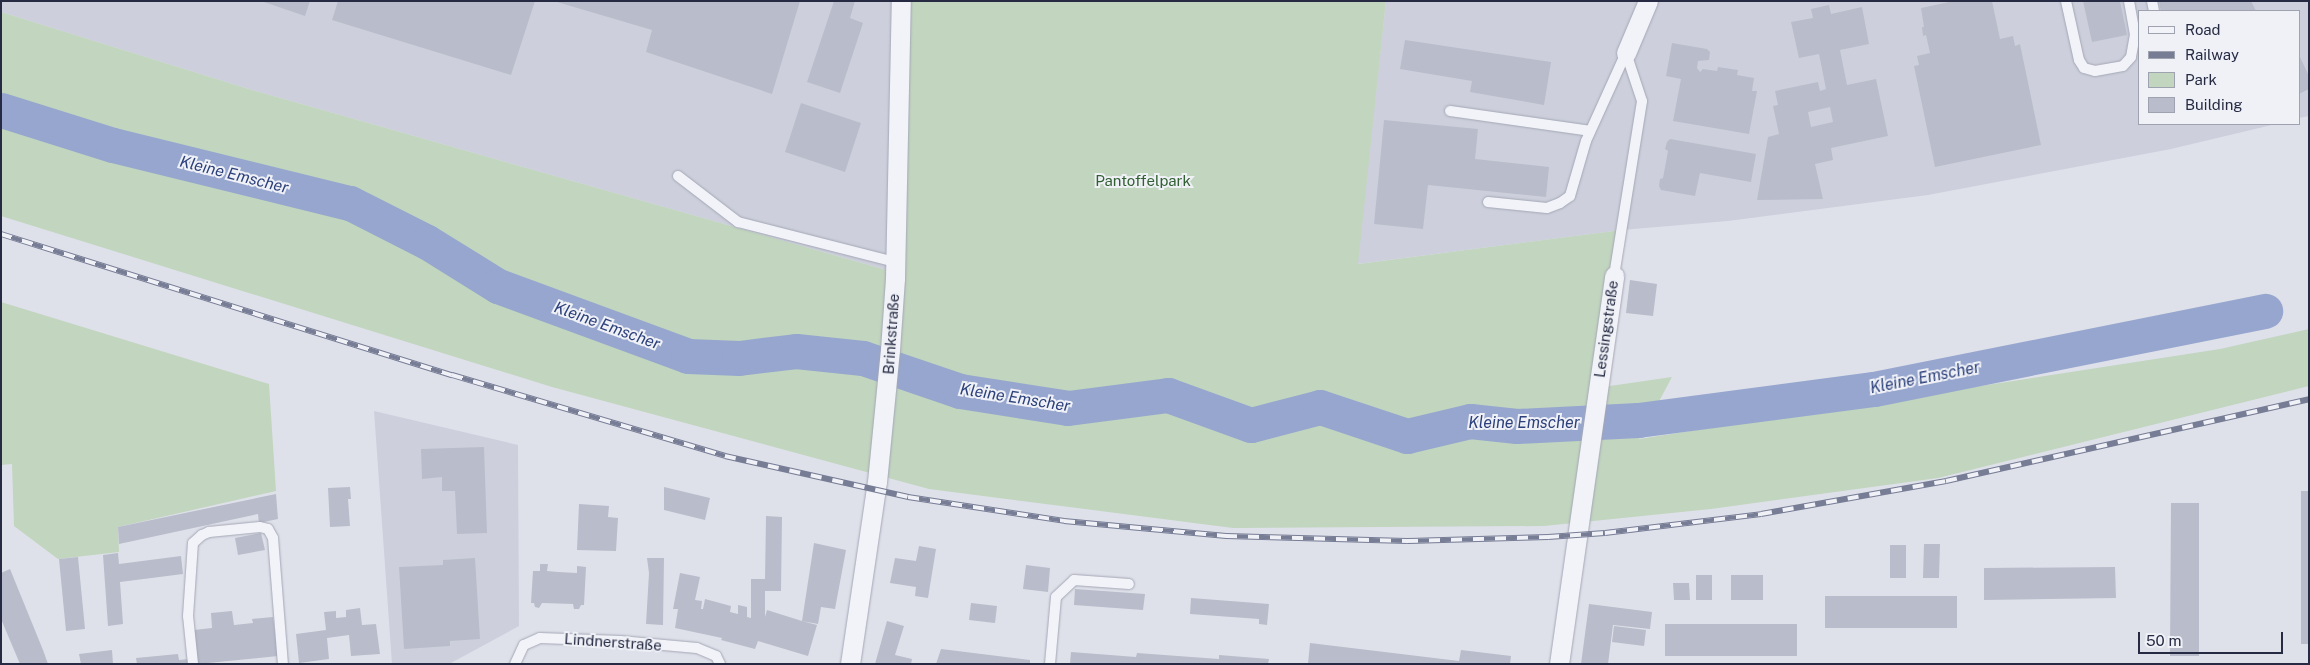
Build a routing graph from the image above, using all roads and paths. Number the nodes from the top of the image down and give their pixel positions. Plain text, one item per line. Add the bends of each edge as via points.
1 (901, 1) edge
2 (1648, 1) edge
3 (2066, 1) edge
4 (2129, 1) edge
5 (1626, 53) junction
6 (1450, 111) dead end
7 (1590, 131) junction
8 (678, 176) dead end
9 (1488, 202) dead end
10 (896, 262) junction
11 (1614, 276) joint
12 (1129, 584) dead end
13 (193, 664) edge
14 (283, 664) edge
15 (515, 664) edge
16 (720, 664) edge
17 (850, 664) edge
18 (1050, 664) edge
19 (1559, 664) edge

1 - 10 street, Brinkstraße
2 - 5 street
3 - 4 lane via 2079,60 2084,68 2095,71 2123,66 2131,57 2135,35
5 - 7 lane
5 - 11 lane, Lessingstraße via 1642,101
6 - 7 lane
7 - 9 lane via 1570,196 1560,204 1547,208
8 - 10 lane via 738,222
10 - 17 street, Brinkstraße via 883,435
11 - 19 street, Lessingstraße
12 - 18 lane via 1074,580 1056,597
13 - 14 lane via 188,616 193,544 209,532 260,527 268,529 273,538
15 - 16 lane, Lindnerstraße via 524,645 540,638 697,648 716,656

